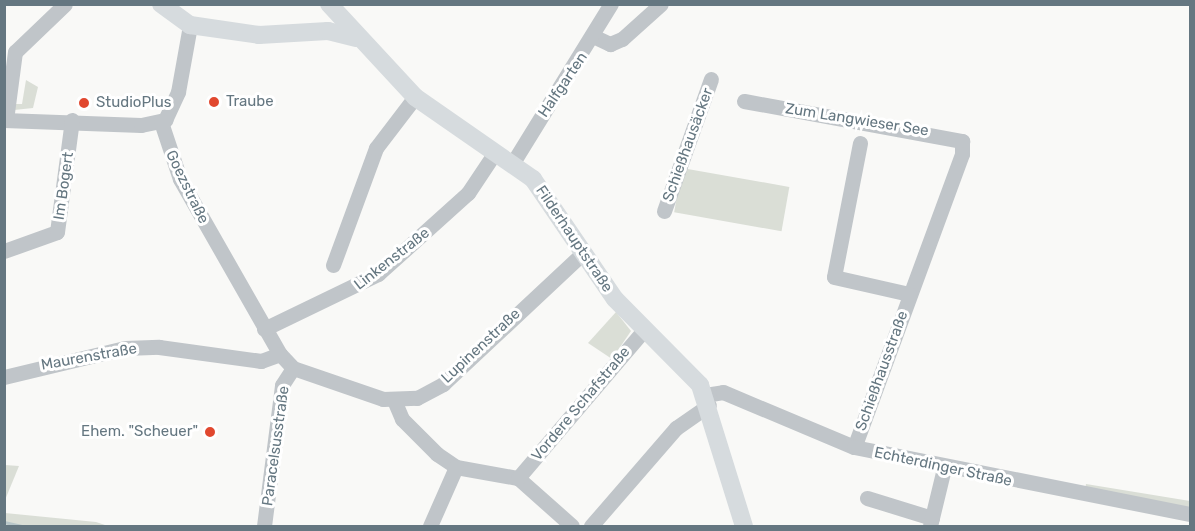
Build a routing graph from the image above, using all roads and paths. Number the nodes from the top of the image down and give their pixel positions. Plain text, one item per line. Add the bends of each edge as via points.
1 (64, 4) edge
2 (161, 4) edge
3 (611, 4) edge
4 (661, 4) edge
5 (332, 8) edge
6 (190, 25) junction
7 (328, 31) junction
8 (595, 37) junction
9 (356, 38) junction
10 (711, 79) dead end
11 (416, 97) junction
12 (744, 101) dead end
13 (5, 120) edge
14 (72, 120) junction
15 (161, 122) junction
16 (861, 143) dead end
17 (964, 148) joint
18 (494, 154) junction
19 (512, 164) junction
20 (664, 211) dead end
21 (4, 251) edge
22 (584, 252) junction
23 (333, 265) dead end
24 (909, 294) junction
25 (264, 329) junction
26 (644, 330) junction
27 (280, 354) junction
28 (293, 368) junction
29 (4, 377) edge
30 (394, 400) junction
31 (707, 400) junction
32 (854, 447) junction
33 (456, 466) junction
34 (944, 468) junction
35 (518, 478) junction
36 (867, 498) dead end
37 (1191, 514) edge
38 (931, 522) edge
39 (264, 526) edge
40 (430, 526) edge
41 (572, 526) edge
42 (591, 526) edge
43 (744, 526) edge

1 - 13 street via 15,52
2 - 6 main road
3 - 8 street, Halfgarten
4 - 8 street via 622,39 610,44
5 - 7 main road
5 - 9 main road, Filderhauptstraße
6 - 7 main road via 259,35
6 - 15 street via 177,93
7 - 9 main road
8 - 19 street, Halfgarten
9 - 11 main road, Filderhauptstraße
10 - 20 street, Schießhausäcker
11 - 18 main road, Filderhauptstraße
11 - 23 street via 376,148
12 - 17 street, Zum Langwieser See via 929,131 957,137
13 - 14 street
14 - 15 street
14 - 21 street, Im Bogert via 57,232
15 - 25 street, Goezstraße via 180,179
16 - 24 street, Schießhausstraße via 834,277
17 - 24 street, Schießhausstraße
18 - 19 main road, Filderhauptstraße
18 - 25 street, Linkenstraße via 468,192 378,274
19 - 22 main road, Filderhauptstraße via 542,190
22 - 26 main road, Filderhauptstraße
22 - 30 street, Lupinenstraße via 443,384 417,398
24 - 32 street, Schießhausstraße
25 - 27 street, Goezstraße
26 - 31 main road, Filderhauptstraße
26 - 35 street, Vordere Schafstraße
27 - 28 street, Goezstraße
27 - 29 street, Maurenstraße via 261,361 159,347 125,348
28 - 30 street, Lupinenstraße
28 - 39 street, Paracelsusstraße via 282,385
30 - 33 street via 402,419
31 - 32 street, Echterdinger Straße via 723,392
31 - 42 street via 669,435
31 - 43 main road, Filderhauptstraße
32 - 34 street, Echterdinger Straße
33 - 35 street
33 - 40 street
34 - 37 street, Echterdinger Straße
34 - 38 street
35 - 41 street
36 - 38 street

